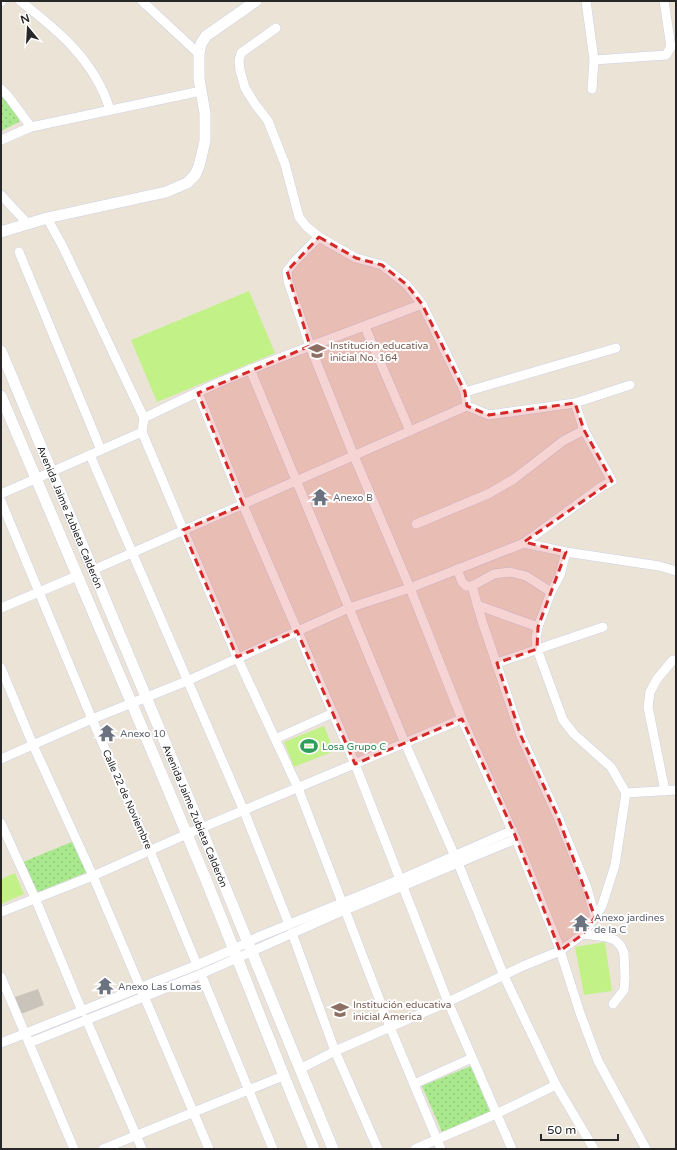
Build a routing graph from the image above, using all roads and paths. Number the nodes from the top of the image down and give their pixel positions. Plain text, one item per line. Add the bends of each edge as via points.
1 (20, 1) edge
2 (142, 1) edge
3 (256, 1) edge
4 (586, 1) edge
5 (664, 1) edge
6 (276, 28) dead end
7 (199, 54) junction
8 (594, 60) junction
9 (1, 89) edge
10 (592, 89) dead end
11 (201, 91) junction
12 (110, 110) junction
13 (31, 127) junction
14 (1, 140) edge
15 (1, 195) edge
16 (47, 218) junction
17 (28, 224) junction
18 (1, 232) edge
19 (319, 237) junction
20 (19, 252) dead end
21 (422, 304) junction
22 (365, 327) junction
23 (310, 346) junction
24 (616, 348) dead end
25 (1, 352) edge
26 (250, 369) junction
27 (630, 385) dead end
28 (465, 392) junction
29 (198, 393) junction
30 (1, 396) edge
31 (575, 403) junction
32 (467, 406) junction
33 (144, 418) junction
34 (584, 430) junction
35 (410, 431) junction
36 (142, 432) junction
37 (101, 450) junction
38 (90, 455) junction
39 (354, 456) junction
40 (52, 471) junction
41 (36, 478) junction
42 (297, 480) junction
43 (1, 494) edge
44 (1, 501) edge
45 (243, 505) junction
46 (416, 524) dead end
47 (184, 530) junction
48 (524, 543) junction
49 (132, 552) junction
50 (566, 552) junction
51 (457, 569) junction
52 (93, 570) junction
53 (676, 571) edge
54 (77, 576) junction
55 (472, 586) junction
56 (410, 588) junction
57 (39, 592) junction
58 (551, 592) junction
59 (477, 605) junction
60 (1, 608) edge
61 (349, 608) junction
62 (603, 627) dead end
63 (538, 628) junction
64 (297, 631) junction
65 (536, 649) junction
66 (237, 658) junction
67 (673, 660) dead end
68 (497, 663) junction
69 (1, 668) edge
70 (187, 681) junction
71 (146, 697) junction
72 (131, 703) junction
73 (333, 713) junction
74 (92, 719) junction
75 (462, 719) junction
76 (275, 739) junction
77 (405, 743) junction
78 (34, 745) junction
79 (1, 759) edge
80 (356, 764) junction
81 (298, 788) junction
82 (676, 790) edge
83 (665, 791) junction
84 (626, 793) junction
85 (244, 811) junction
86 (1, 823) edge
87 (201, 828) junction
88 (513, 830) junction
89 (187, 834) junction
90 (516, 839) junction
91 (150, 850) junction
92 (456, 858) junction
93 (93, 876) junction
94 (402, 882) junction
95 (35, 898) junction
96 (344, 906) junction
97 (1, 912) edge
98 (595, 917) junction
99 (289, 924) junction
100 (292, 933) junction
101 (583, 934) junction
102 (249, 946) junction
103 (560, 951) junction
104 (236, 954) junction
105 (199, 969) junction
106 (504, 976) junction
107 (1, 977) edge
108 (140, 987) junction
109 (144, 996) junction
110 (448, 1002) junction
111 (613, 1004) dead end
112 (84, 1015) junction
113 (390, 1027) junction
114 (25, 1034) junction
115 (1, 1042) edge
116 (29, 1043) junction
117 (335, 1051) junction
118 (472, 1058) junction
119 (300, 1069) junction
120 (283, 1076) junction
121 (414, 1084) junction
122 (556, 1085) junction
123 (249, 1089) junction
124 (193, 1111) junction
125 (496, 1114) junction
126 (136, 1135) junction
127 (437, 1140) junction
128 (74, 1149) edge
129 (103, 1149) edge
130 (142, 1149) edge
131 (208, 1149) edge
132 (273, 1149) edge
133 (314, 1149) edge
134 (333, 1149) edge
135 (378, 1149) edge
136 (415, 1149) edge
137 (441, 1149) edge
138 (512, 1149) edge
139 (594, 1149) edge
140 (646, 1149) edge

1 - 12 street via 46,21 76,50 93,72
2 - 7 street
3 - 7 street via 206,36
4 - 8 street
5 - 8 street via 671,47 666,55
6 - 19 street via 241,53 240,70 245,88 268,121 285,164 299,217
7 - 11 street
8 - 10 street
9 - 13 street
11 - 12 street
11 - 16 street via 205,113 205,141 196,175 187,183 166,192
12 - 13 street
13 - 14 street
15 - 17 street
16 - 17 street
16 - 33 street
17 - 18 street
19 - 21 street via 356,258 382,265 407,285
19 - 23 street via 287,272
20 - 37 street
21 - 22 street
21 - 28 street
22 - 23 street
22 - 35 street
23 - 26 street
23 - 39 street
24 - 28 street
25 - 40 street, Avenida Jaime Zubieta Calderón
26 - 29 street
26 - 42 street
27 - 31 street
28 - 32 street
29 - 33 street
29 - 45 street
30 - 41 street, Avenida Jaime Zubieta Calderón
31 - 32 street via 489,415
31 - 34 street
32 - 35 street
33 - 36 street
34 - 46 street via 563,440 514,478 488,494
34 - 48 street via 612,480
35 - 39 street
36 - 37 street
36 - 47 street
37 - 38 street
38 - 40 street
38 - 49 street
39 - 42 street
39 - 56 street
40 - 41 street
40 - 52 street, Avenida Jaime Zubieta Calderón
41 - 43 street
41 - 54 street, Avenida Jaime Zubieta Calderón
42 - 45 street
42 - 61 street
44 - 57 street, Calle 22 de Noviembre
45 - 47 street
45 - 64 street
47 - 49 street
47 - 66 street
48 - 50 street
48 - 51 street
49 - 52 street
49 - 70 street
50 - 53 street via 659,566
50 - 58 street via 560,575
51 - 55 street via 462,582 466,586
51 - 56 street
52 - 71 street, Avenida Jaime Zubieta Calderón
54 - 57 street
54 - 72 street, Avenida Jaime Zubieta Calderón
55 - 58 street via 494,574 510,572 526,576
55 - 59 street
56 - 61 street
56 - 75 street
57 - 60 street
57 - 74 street, Calle 22 de Noviembre
58 - 63 street
59 - 63 street
59 - 68 street
61 - 64 street
61 - 77 street
62 - 65 street
63 - 65 street
64 - 66 street
64 - 73 street
65 - 68 street
65 - 84 street via 563,720 574,734 611,767
66 - 70 street
66 - 76 street
67 - 83 street via 650,692 648,707
68 - 98 street via 521,736 553,804 587,888
69 - 78 street
70 - 71 street
70 - 85 street
71 - 72 street
71 - 87 street, Avenida Jaime Zubieta Calderón
72 - 74 street
72 - 89 street, Avenida Jaime Zubieta Calderón
73 - 76 street
73 - 80 street
74 - 78 street
74 - 91 street, Calle 22 de Noviembre
75 - 77 street
75 - 88 street
76 - 81 street
77 - 80 street
77 - 92 street
78 - 79 street
78 - 93 street
80 - 81 street
80 - 94 street
81 - 85 street
81 - 96 street
82 - 83 street
83 - 84 street
84 - 98 street via 615,865 602,906
85 - 87 street
85 - 99 street
86 - 95 street
87 - 89 street
87 - 102 street, Avenida Jaime Zubieta Calderón
88 - 90 street
88 - 92 street
89 - 91 street
89 - 104 street, Avenida Jaime Zubieta Calderón
90 - 92 street
90 - 103 street
91 - 93 street
91 - 105 street, Calle 22 de Noviembre
92 - 94 street
92 - 106 street
93 - 95 street
93 - 108 street
94 - 96 street
94 - 110 street
95 - 97 street
95 - 112 street
96 - 99 street
96 - 100 street
96 - 113 street
98 - 101 street
99 - 102 street
100 - 102 street
100 - 117 street
101 - 103 street
101 - 111 street via 615,940 624,953 624,990
102 - 104 street
102 - 119 street, Avenida Jaime Zubieta Calderón
103 - 106 street
103 - 140 street via 598,1062
104 - 105 street
104 - 120 street, Avenida Jaime Zubieta Calderón
105 - 108 street
105 - 109 street
105 - 123 street, Calle 22 de Noviembre
106 - 110 street
106 - 122 street
107 - 114 street
108 - 109 street
108 - 112 street
109 - 112 street
109 - 124 street
110 - 113 street
110 - 118 street
112 - 114 street
112 - 116 street
112 - 126 street
113 - 117 street
113 - 121 street
114 - 115 street
114 - 116 street
116 - 128 street
117 - 119 street
117 - 135 street
118 - 121 street
118 - 125 street
119 - 134 street, Avenida Jaime Zubieta Calderón
120 - 123 street
120 - 133 street, Avenida Jaime Zubieta Calderón
121 - 127 street
122 - 125 street
122 - 139 street
123 - 124 street
123 - 132 street, Calle 22 de Noviembre
124 - 126 street
124 - 131 street
125 - 127 street
125 - 138 street
126 - 129 street
126 - 130 street
127 - 136 street
127 - 137 street

